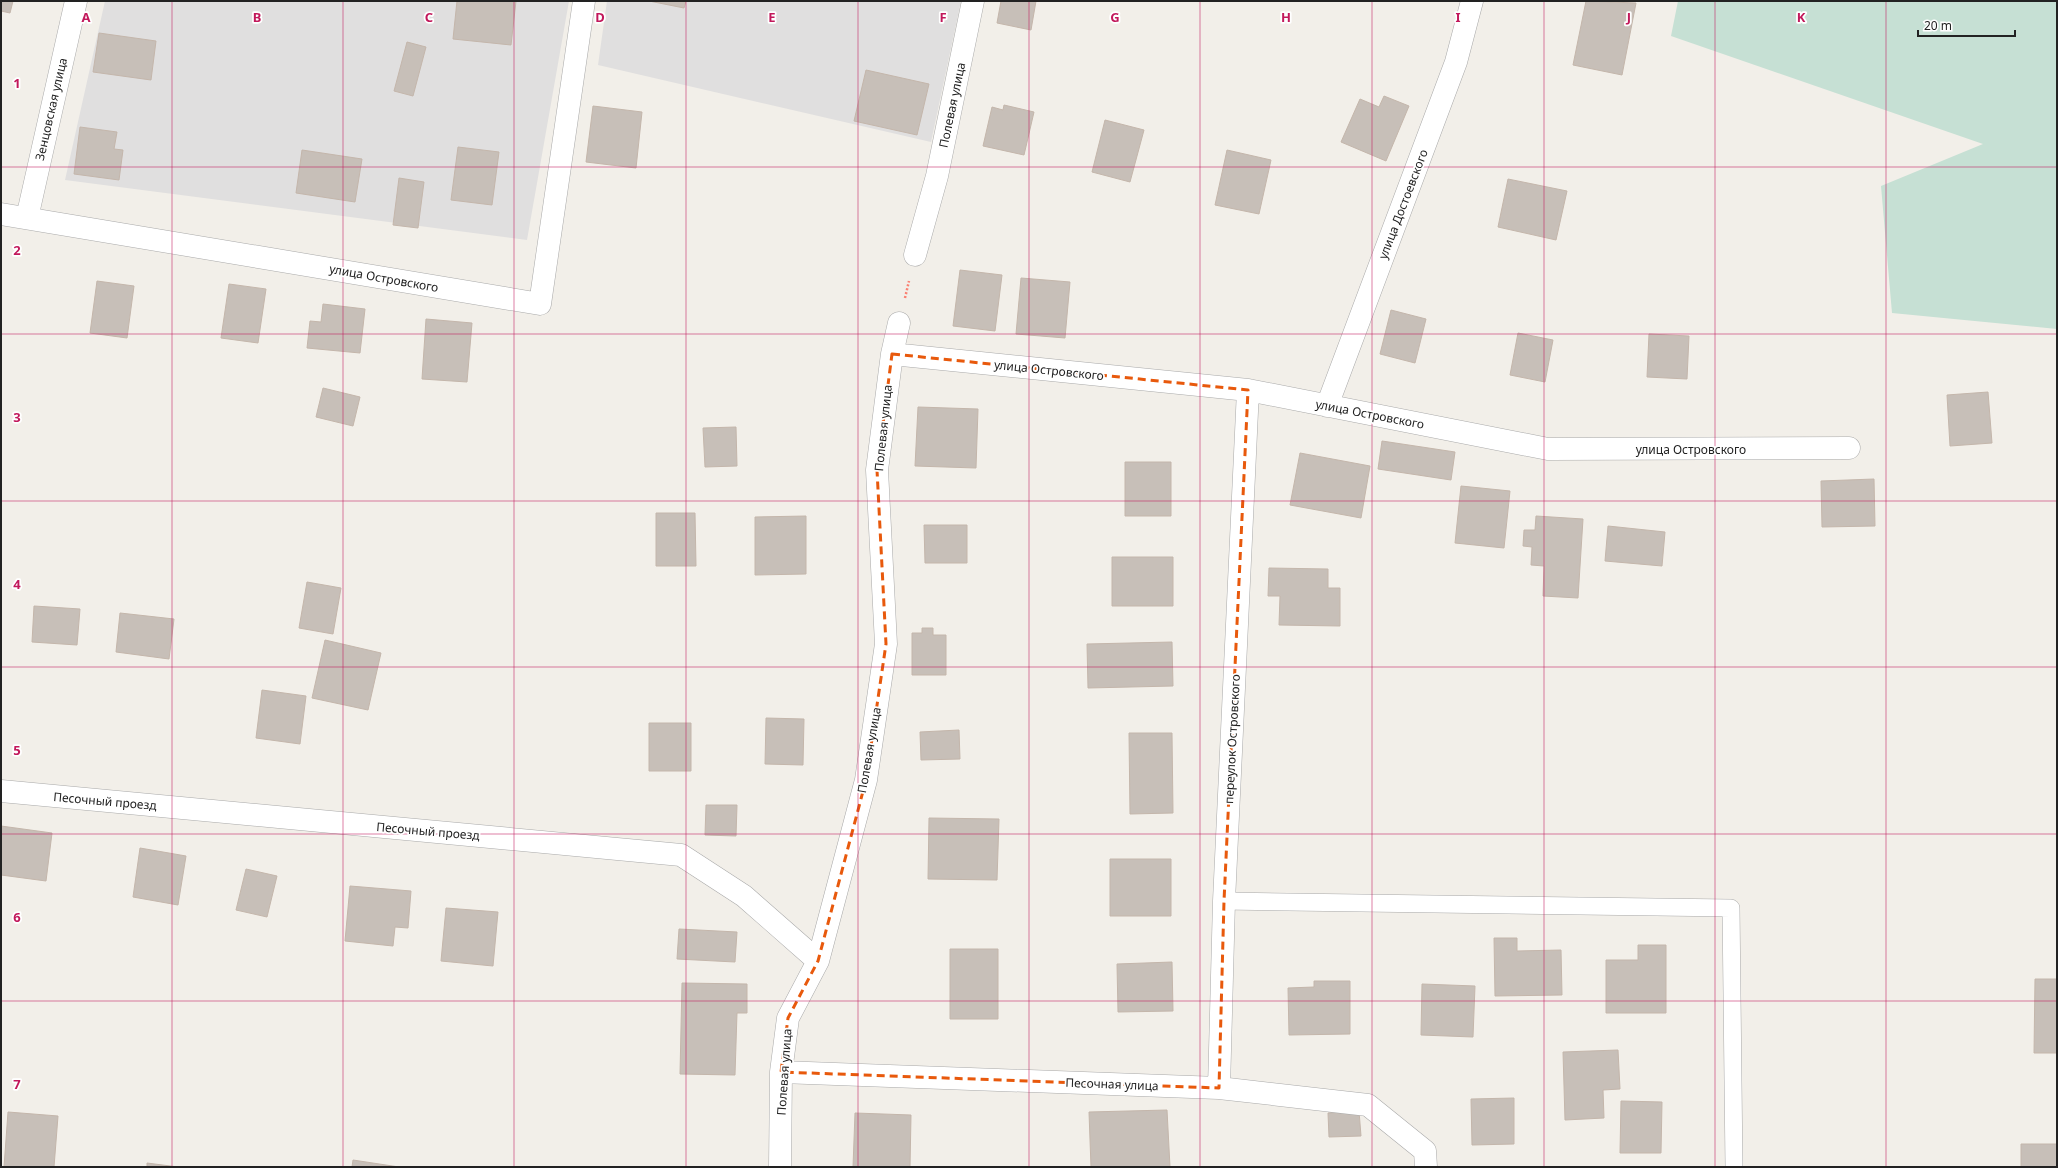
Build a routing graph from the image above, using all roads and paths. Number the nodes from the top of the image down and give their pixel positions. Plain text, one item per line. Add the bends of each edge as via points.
1 (76, 1) edge
2 (584, 1) edge
3 (973, 1) edge
4 (1472, 1) edge
5 (1, 214) edge
6 (27, 218) junction
7 (915, 255) joint
8 (899, 323) joint
9 (892, 354) junction
10 (1248, 390) junction
11 (1327, 406) junction
12 (1849, 448) dead end
13 (1, 791) edge
14 (1224, 900) junction
15 (818, 961) junction
16 (781, 1072) junction
17 (1219, 1088) junction
18 (1426, 1159) edge
19 (780, 1167) edge
20 (1734, 1167) edge

1 - 6 street, Зенцовская улица
2 - 6 street, улица Островского via 540,304
3 - 7 street, Полевая улица via 937,176
4 - 11 street, улица Достоевского via 1456,62
5 - 6 street, улица Островского
7 - 8 path
8 - 9 street, Полевая улица
9 - 10 street, улица Островского
9 - 15 street, Полевая улица via 877,470 886,644 866,780
10 - 11 street, улица Островского
10 - 14 street, переулок Островского
11 - 12 street, улица Островского via 1548,449
13 - 15 street, Песочный проезд via 681,855 744,896
14 - 17 street, переулок Островского
14 - 20 lane via 1731,908
15 - 16 street, Полевая улица via 788,1018
16 - 17 street, Песочная улица
16 - 19 street, Полевая улица
17 - 18 street, Песочная улица via 1368,1105

